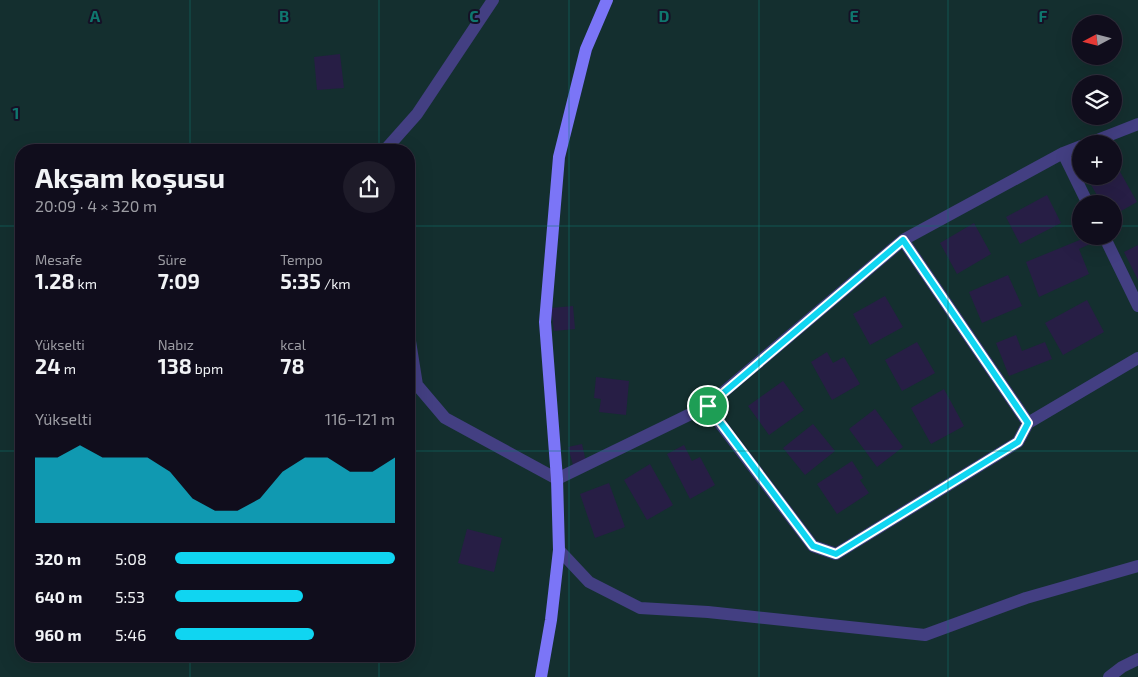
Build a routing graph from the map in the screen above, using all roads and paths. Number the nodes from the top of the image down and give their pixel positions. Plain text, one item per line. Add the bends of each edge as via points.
1 (493, 0) edge
2 (607, 0) edge
3 (1138, 124) edge
4 (1110, 135) edge
5 (391, 144) edge
6 (1072, 150) edge
7 (1063, 153) junction
8 (1084, 195) edge
9 (903, 240) junction
10 (1108, 245) edge
11 (1138, 306) edge
12 (1138, 358) edge
13 (415, 372) edge
14 (708, 406) junction
15 (1028, 423) junction
16 (557, 479) junction
17 (559, 550) junction
18 (1138, 566) edge
19 (1138, 659) edge
20 (541, 677) edge
21 (1110, 677) edge

1 - 5 street via 417,114
2 - 16 main road via 586,49 559,157 545,322
3 - 4 street
6 - 7 street
7 - 8 street
7 - 9 street
9 - 14 street
9 - 15 street
10 - 11 street
12 - 15 street
13 - 16 street via 417,385 445,418
14 - 15 street via 813,546 836,554 1018,442
14 - 16 street
16 - 17 main road
17 - 18 street via 589,582 640,608 926,635 1026,598
17 - 20 main road
19 - 21 street

